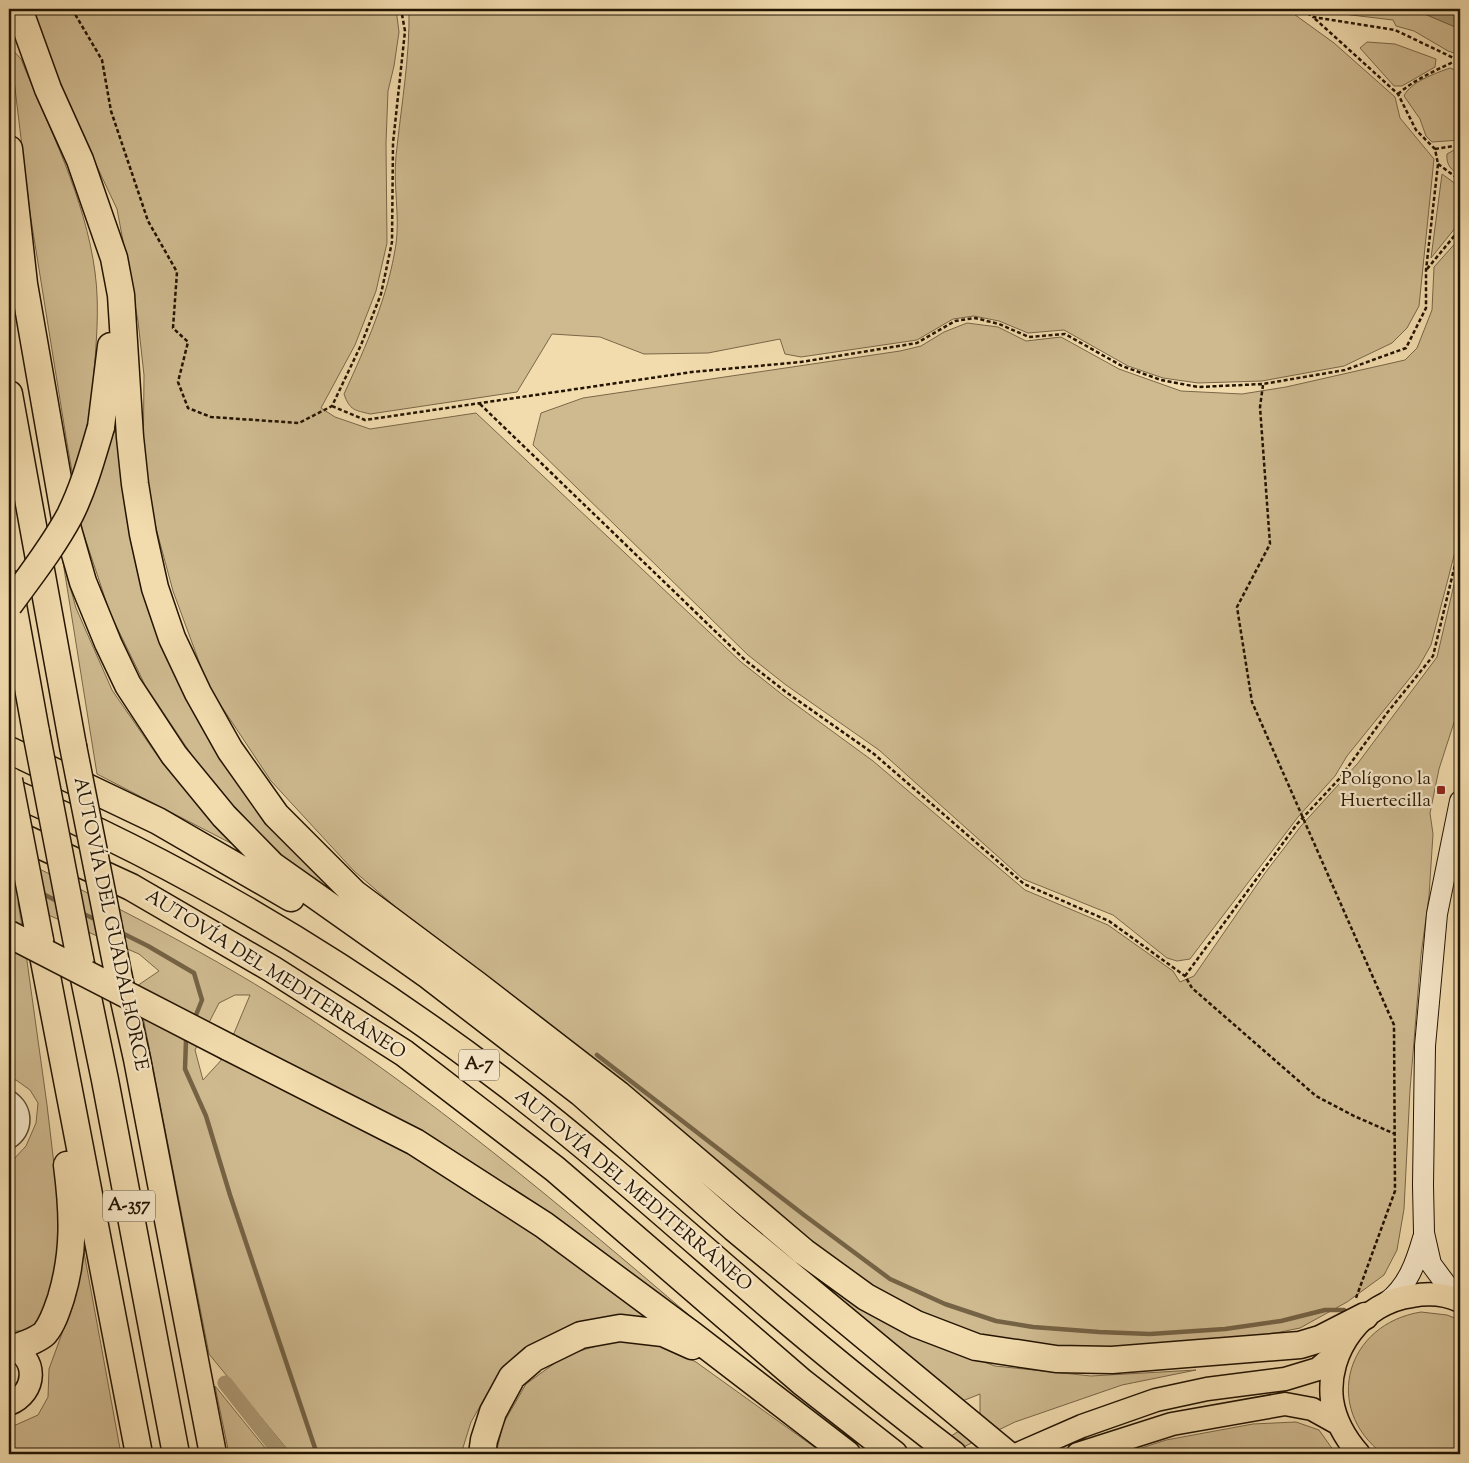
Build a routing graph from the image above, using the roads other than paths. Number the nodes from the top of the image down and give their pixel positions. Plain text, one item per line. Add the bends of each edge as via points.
1 (19, 9) edge
2 (9, 149) edge
3 (105, 228) junction
4 (9, 394) edge
5 (9, 583) edge
6 (9, 605) edge
7 (9, 750) edge
8 (9, 780) edge
9 (9, 792) edge
10 (1460, 801) edge
11 (9, 830) edge
12 (9, 934) edge
13 (482, 1018) junction
14 (57, 1025) junction
15 (9, 1098) edge
16 (9, 1141) edge
17 (1424, 1233) junction
18 (1459, 1300) edge
19 (1388, 1302) junction
20 (1361, 1307) junction
21 (11, 1348) edge
22 (1340, 1350) junction
23 (512, 1377) junction
24 (9, 1404) edge
25 (1339, 1424) junction
26 (820, 1434) junction
27 (884, 1446) edge
28 (139, 1454) edge
29 (176, 1454) edge
30 (213, 1454) edge
31 (468, 1454) edge
32 (482, 1454) edge
33 (847, 1454) edge
34 (953, 1454) edge
35 (1007, 1454) edge
36 (1018, 1454) edge
37 (1078, 1454) edge
38 (1359, 1454) edge

1 - 3 highway
2 - 13 highway via 24,284 66,519 83,582 128,685 174,755 224,816 272,865 429,976
3 - 6 highway, bridge via 111,298 111,355 101,427 86,477 70,514 49,552
3 - 20 highway via 121,295 130,437 142,526 155,588 172,638 230,750 276,815 354,893 618,1094 804,1252 866,1297 916,1324 976,1347 1056,1359 1112,1360 1300,1345 1320,1339
4 - 30 highway, AUTOVÍA DEL GUADALHORCE / A-357, bridge via 73,746
5 - 29 highway, AUTOVÍA DEL GUADALHORCE / A-357, bridge
7 - 13 highway via 158,821 269,884
8 - 14 highway, bridge
9 - 34 highway, AUTOVÍA DEL MEDITERRÁNEO / A-7 via 124,845 246,909 372,988 517,1093 775,1310
10 - 17 main road via 1437,914 1425,1046
11 - 27 highway, AUTOVÍA DEL MEDITERRÁNEO / A-7 via 131,887 272,969 404,1053 555,1169 802,1382
12 - 26 highway, bridge via 415,1142 544,1225
13 - 35 highway via 581,1093 734,1228
14 - 21 highway via 57,1092 72,1201 68,1274 56,1314 44,1333
14 - 28 highway
15 - 16 street via 17,1105 22,1120 17,1135
17 - 18 main road via 1431,1264
17 - 19 main road via 1416,1263 1399,1294
18 - 19 main road via 1422,1294
19 - 20 main road
20 - 22 main road
21 - 24 main road via 22,1354 31,1373 26,1392
22 - 25 main road via 1333,1375 1332,1400
22 - 36 main road via 1318,1369 1285,1379 1207,1389 1156,1400 1082,1426
23 - 26 highway via 534,1358 582,1336 620,1328 663,1333 693,1346
23 - 31 highway via 490,1400 472,1436
23 - 32 highway via 494,1412
25 - 37 main road via 1312,1408 1285,1404 1172,1424
25 - 38 main road
26 - 33 highway

